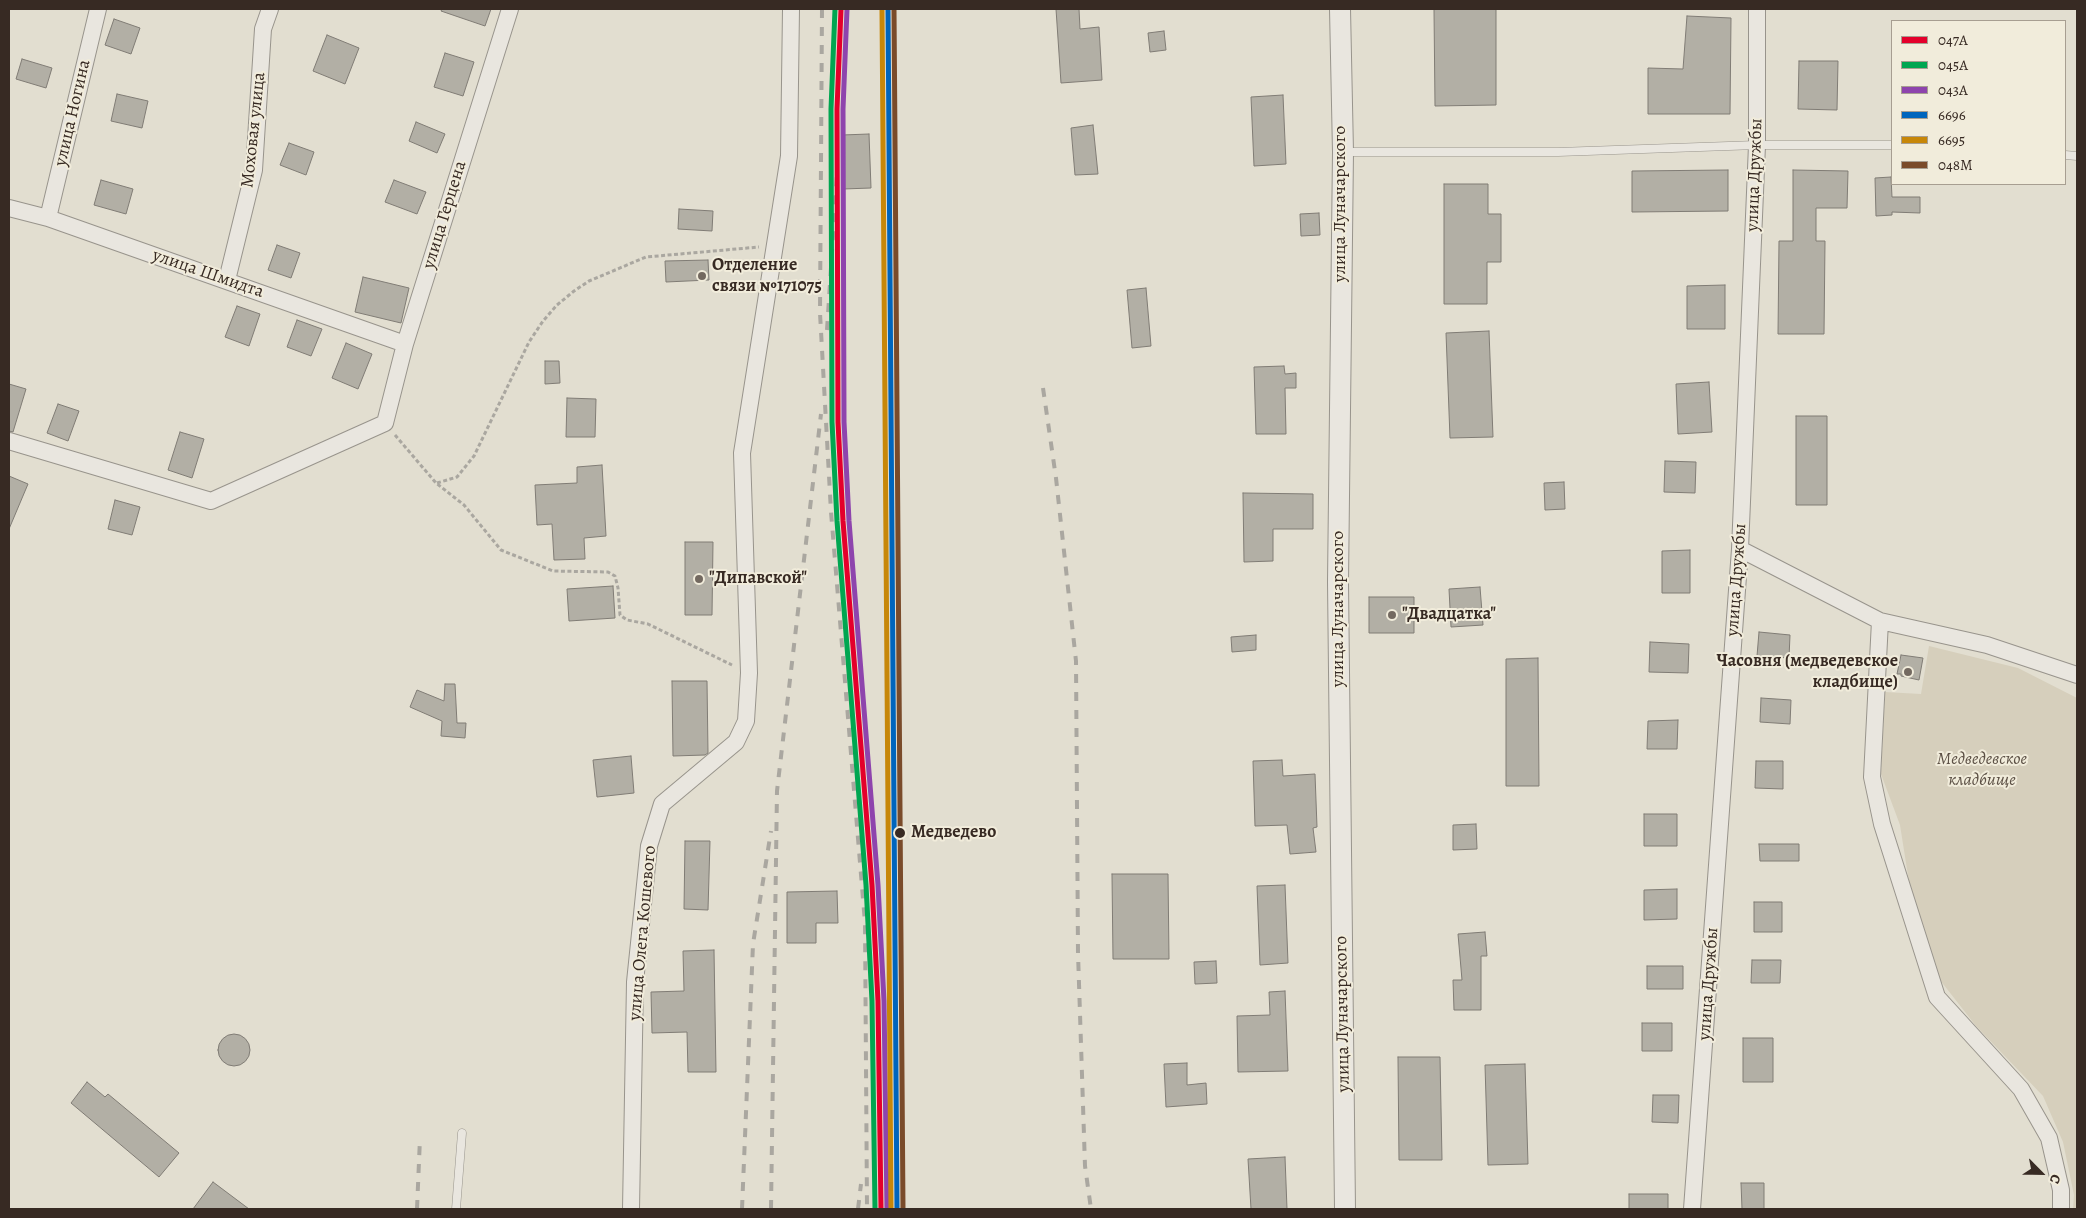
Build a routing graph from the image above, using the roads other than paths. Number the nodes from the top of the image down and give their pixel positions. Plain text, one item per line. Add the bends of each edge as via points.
1 (98, 9) edge
2 (270, 9) edge
3 (510, 9) edge
4 (791, 9) edge
5 (1340, 9) edge
6 (1757, 9) edge
7 (1757, 145) junction
8 (1891, 146) edge
9 (1342, 152) junction
10 (9, 208) edge
11 (48, 218) junction
12 (227, 280) junction
13 (405, 344) junction
14 (9, 441) edge
15 (1740, 549) junction
16 (1880, 621) junction
17 (2077, 675) edge
18 (462, 1133) dead end
19 (456, 1209) edge
20 (631, 1209) edge
21 (1345, 1209) edge
22 (1692, 1209) edge
23 (2061, 1209) edge

1 - 11 street, улица Ногина
2 - 12 street, Моховая улица via 263,28 254,170
3 - 13 street, улица Герцена
4 - 20 street, улица Олега Кошевого via 789,156 742,453 749,673 746,721 736,742 662,804 649,846 635,982
5 - 9 street, улица Луначарского
6 - 7 street, улица Дружбы
7 - 8 lane
7 - 9 lane via 1558,152
7 - 15 street, улица Дружбы
9 - 21 street, улица Луначарского via 1338,582
10 - 11 street, улица Шмидта
11 - 12 street, улица Шмидта
12 - 13 street, улица Шмидта
13 - 14 street, улица Герцена via 385,423 211,501
15 - 16 street
15 - 22 street, улица Дружбы
16 - 17 street via 1987,645
16 - 23 street via 1872,777 1882,824 1936,997 2022,1089 2049,1138 2061,1190
18 - 19 lane

